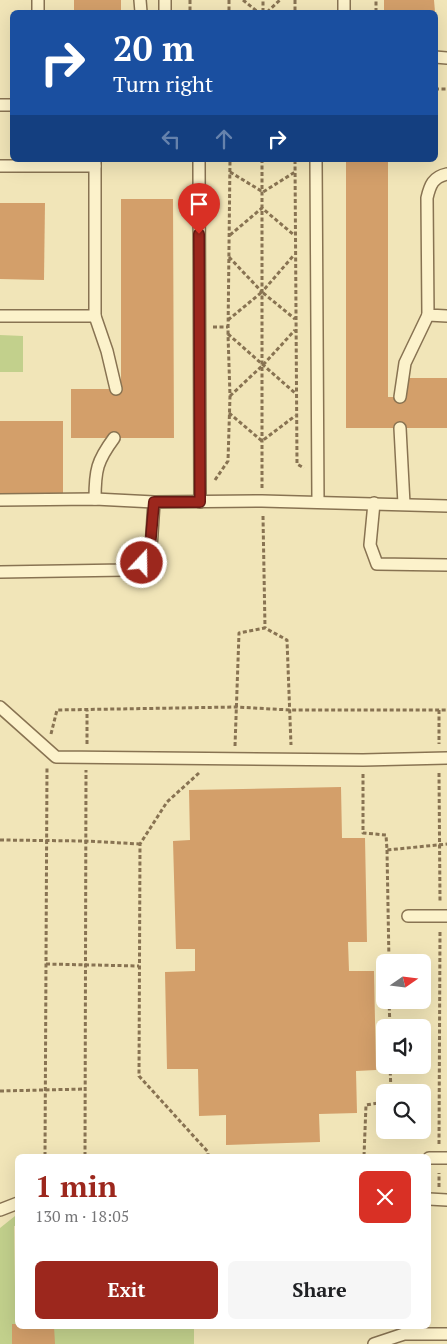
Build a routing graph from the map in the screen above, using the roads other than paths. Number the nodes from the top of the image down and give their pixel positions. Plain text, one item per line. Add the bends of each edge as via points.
1 (199, 162) edge
2 (316, 162) edge
3 (94, 163) edge
4 (0, 166) edge
5 (447, 174) edge
6 (428, 315) junction
7 (0, 316) edge
8 (95, 316) junction
9 (447, 316) edge
10 (116, 389) dead end
11 (400, 397) dead end
12 (400, 428) dead end
13 (114, 438) dead end
14 (95, 499) junction
15 (0, 500) edge
16 (154, 502) junction
17 (200, 502) junction
18 (318, 502) junction
19 (374, 503) junction
20 (404, 504) junction
21 (447, 506) edge
22 (447, 565) edge
23 (0, 572) edge
24 (0, 707) edge
25 (443, 758) edge
26 (408, 916) dead end
27 (443, 916) edge
28 (447, 1334) edge
29 (374, 1344) edge

1 - 17 lane
2 - 18 lane
3 - 4 lane
3 - 8 lane
5 - 6 lane via 439,176 430,185 427,198
6 - 9 lane
6 - 11 lane via 405,363
7 - 8 lane
8 - 10 lane
12 - 20 lane
13 - 14 lane via 97,466
14 - 15 lane
14 - 16 lane
16 - 17 lane
16 - 23 lane via 150,548 142,563 125,570
17 - 18 lane
18 - 19 lane
19 - 20 lane
19 - 22 lane via 370,545 377,564
20 - 21 lane
24 - 25 lane via 56,757
26 - 27 lane
28 - 29 lane via 404,1334

